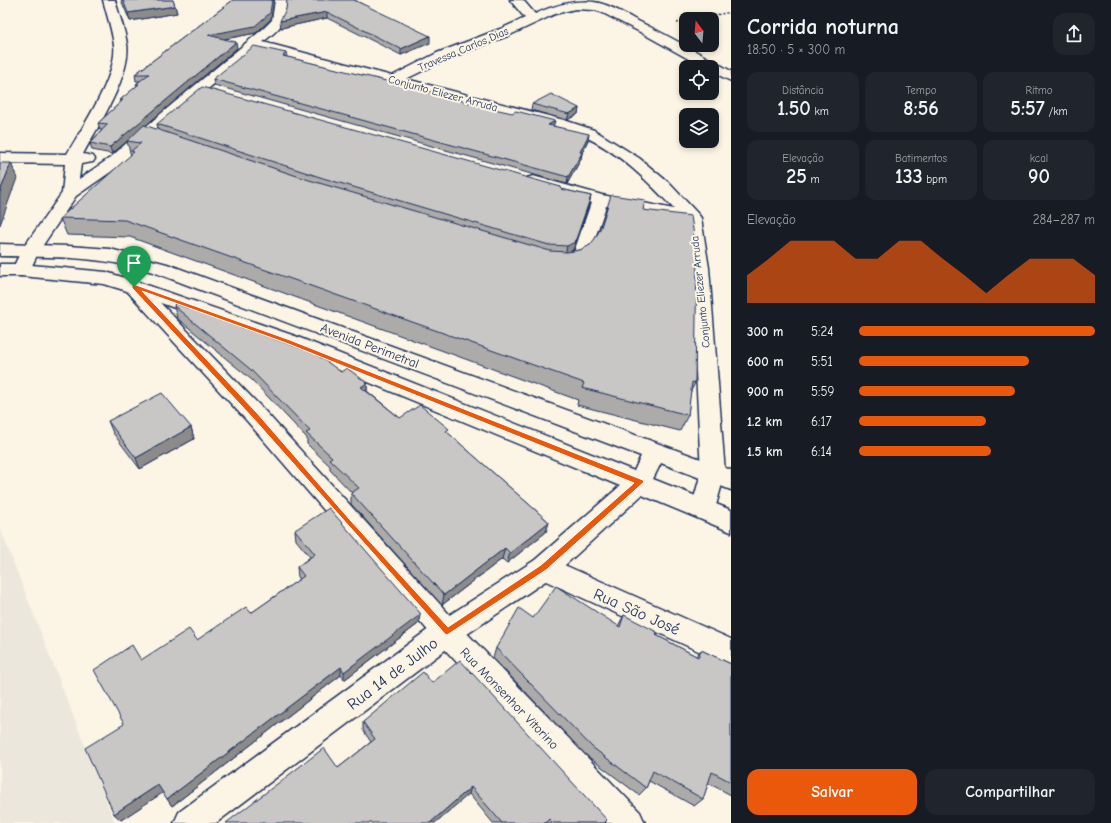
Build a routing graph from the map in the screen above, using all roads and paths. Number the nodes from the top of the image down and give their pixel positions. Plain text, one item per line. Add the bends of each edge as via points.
1 (109, 0) edge
2 (281, 0) edge
3 (516, 0) edge
4 (570, 3) edge
5 (731, 12) edge
6 (719, 14) edge
7 (533, 18) junction
8 (254, 44) junction
9 (731, 77) edge
10 (394, 80) junction
11 (0, 158) edge
12 (73, 158) junction
13 (116, 161) junction
14 (518, 177) edge
15 (70, 193) junction
16 (600, 200) junction
17 (692, 218) junction
18 (0, 250) edge
19 (30, 251) junction
20 (546, 261) edge
21 (0, 270) edge
22 (21, 270) junction
23 (134, 287) junction
24 (655, 451) junction
25 (722, 477) edge
26 (640, 482) junction
27 (703, 510) junction
28 (731, 521) edge
29 (544, 568) junction
30 (447, 632) junction
31 (731, 653) edge
32 (190, 823) edge
33 (629, 823) edge

1 - 12 street via 121,45 121,58 113,83
2 - 8 street via 278,21
3 - 7 street
4 - 7 street, Travessa Carlos Dias
4 - 9 street, Travessa Carlos Dias via 605,9
5 - 6 path
7 - 10 street, Travessa Carlos Dias via 505,32 442,56
8 - 10 street, Conjunto Eliezer Arruda
8 - 13 street via 210,90 153,137
10 - 17 street, Conjunto Eliezer Arruda via 589,133 633,161 663,187
11 - 12 street
12 - 13 street
12 - 15 street
13 - 15 street
14 - 16 street
15 - 19 street
16 - 17 street
16 - 20 street via 582,254 576,260 568,262
17 - 25 street, Conjunto Eliezer Arruda via 700,268
18 - 19 street, Avenida Perimetral
19 - 22 street
19 - 24 street, Avenida Perimetral via 108,255 160,268
21 - 22 street, Avenida Perimetral
22 - 23 street, Avenida Perimetral via 106,278
23 - 26 street, Avenida Perimetral via 295,344
23 - 30 street, Rua Monsenhor Vitorino via 255,415
24 - 25 street, Avenida Perimetral
24 - 26 street, Rua 14 de Julho
25 - 27 street, Conjunto Eliezer Arruda
26 - 27 street, Avenida Perimetral
26 - 29 street, Rua 14 de Julho
27 - 28 street, Avenida Perimetral
29 - 30 street, Rua 14 de Julho
29 - 31 street, Rua São José
30 - 32 street, Rua 14 de Julho
30 - 33 street, Rua Monsenhor Vitorino

